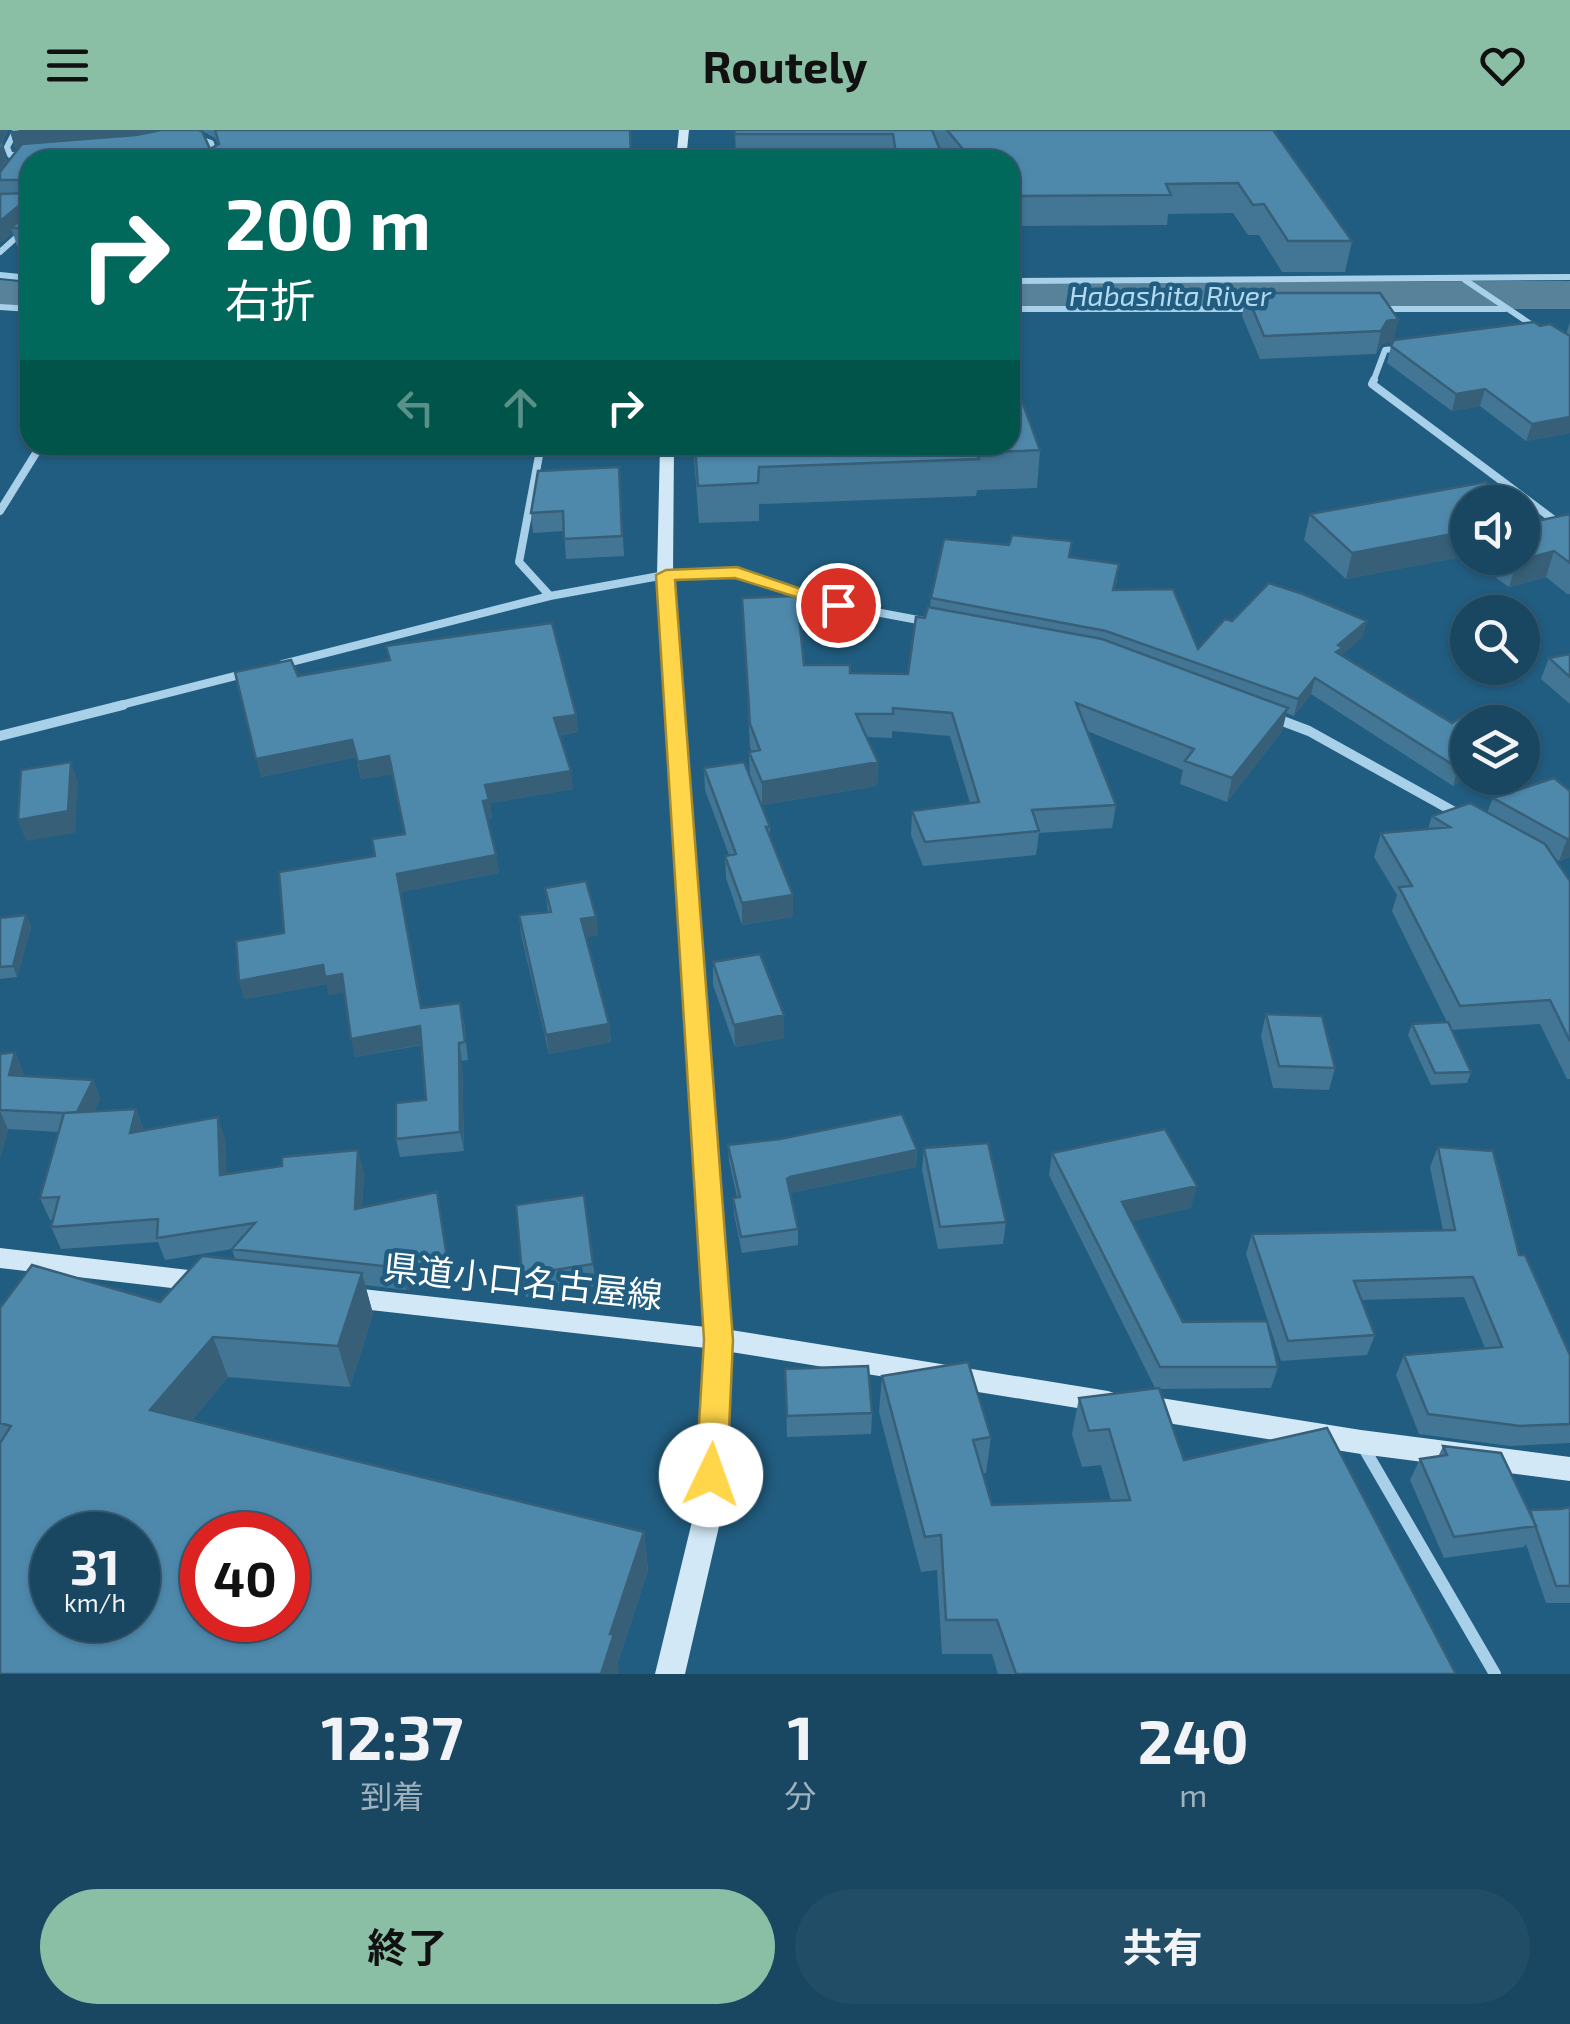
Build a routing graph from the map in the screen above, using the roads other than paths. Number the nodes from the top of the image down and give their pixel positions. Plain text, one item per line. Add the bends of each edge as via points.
1 (16, 130) edge
2 (189, 132) edge
3 (173, 138) edge
4 (213, 150) edge
5 (20, 156) edge
6 (20, 159) edge
7 (14, 168) edge
8 (20, 234) edge
9 (0, 252) edge
10 (1570, 277) edge
11 (1020, 281) edge
12 (1467, 282) junction
13 (1501, 306) junction
14 (1020, 309) edge
15 (1267, 309) edge
16 (1366, 309) edge
17 (1520, 332) edge
18 (1404, 348) edge
19 (35, 455) edge
20 (540, 455) edge
21 (667, 455) edge
22 (0, 511) edge
23 (1570, 532) edge
24 (666, 575) junction
25 (550, 596) junction
26 (932, 622) edge
27 (1257, 712) edge
28 (0, 736) edge
29 (1466, 818) edge
30 (0, 1258) edge
31 (233, 1285) edge
32 (311, 1294) edge
33 (719, 1340) junction
34 (1361, 1442) junction
35 (1570, 1469) edge
36 (670, 1674) edge
37 (1495, 1674) edge

1 - 5 street via 7,146 10,156
2 - 3 street
2 - 4 street
6 - 7 street
8 - 9 street
10 - 12 street
11 - 12 street
12 - 13 street
13 - 16 street
13 - 17 street via 1540,330
14 - 15 street
18 - 23 street via 1385,350 1372,384
19 - 22 street
20 - 25 street via 519,562
21 - 24 street
24 - 25 street
24 - 26 street via 737,572 838,605
24 - 33 street
25 - 28 street
27 - 29 street via 1309,731
30 - 31 street
32 - 33 street, 県道小口名古屋線
33 - 34 street, 県道小口名古屋線
33 - 36 street via 710,1508
34 - 35 street, 県道小口名古屋線
34 - 37 street

